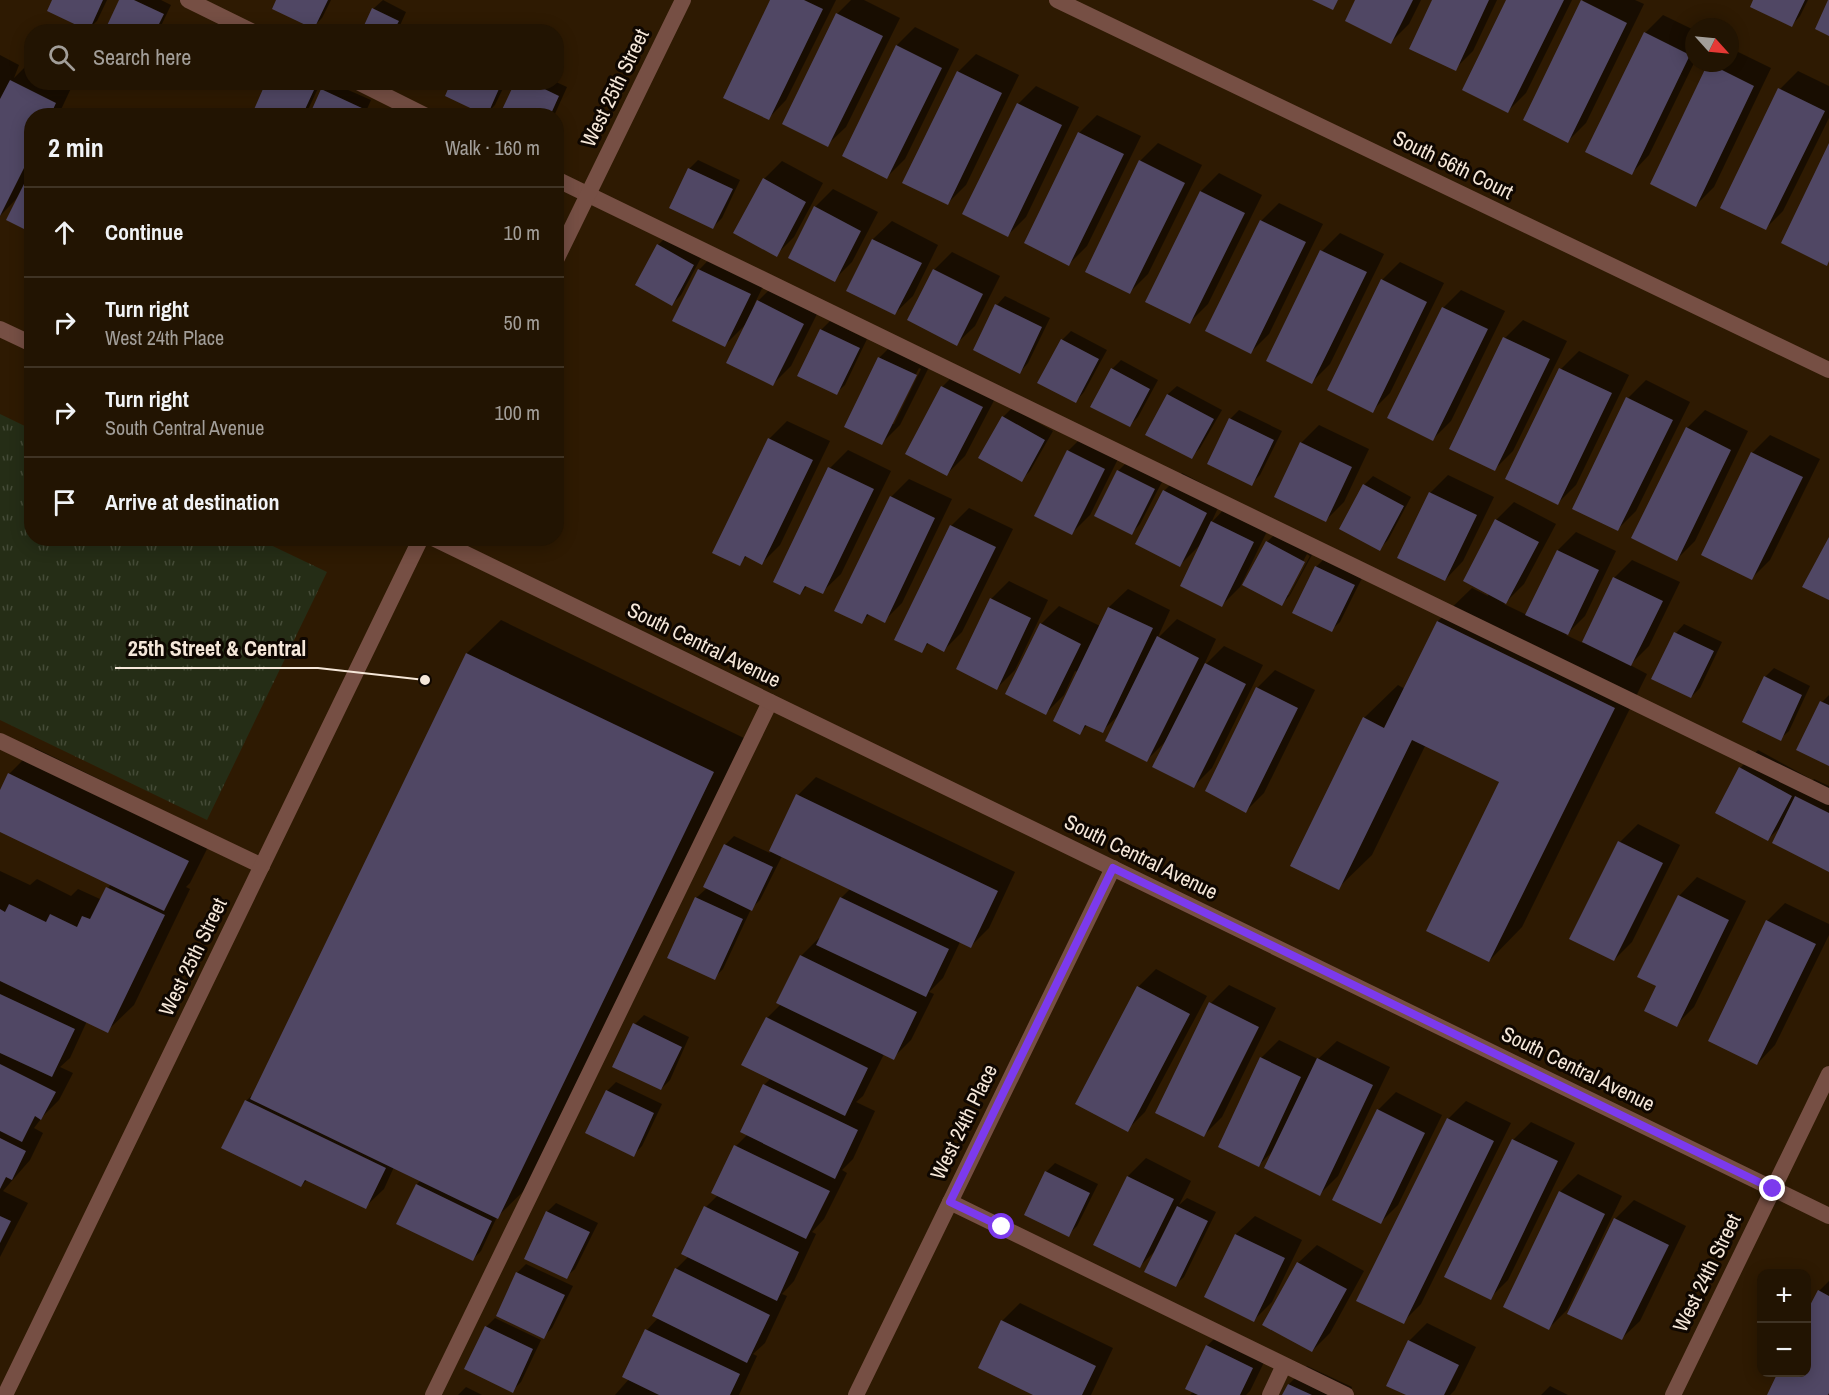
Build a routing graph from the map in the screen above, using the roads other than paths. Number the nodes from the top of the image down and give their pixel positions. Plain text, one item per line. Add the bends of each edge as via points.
1 (188, 0) edge
2 (683, 0) edge
3 (1057, 0) edge
4 (237, 24) edge
5 (374, 90) edge
6 (410, 108) edge
7 (564, 183) edge
8 (588, 194) junction
9 (564, 244) edge
10 (0, 329) edge
11 (24, 340) edge
12 (1829, 370) edge
13 (417, 546) edge
14 (449, 546) edge
15 (770, 702) junction
16 (0, 741) edge
17 (1829, 797) edge
18 (262, 866) junction
19 (1113, 868) junction
20 (1829, 1074) edge
21 (1773, 1189) junction
22 (950, 1202) junction
23 (1829, 1216) edge
24 (1284, 1365) junction
25 (5, 1395) edge
26 (433, 1395) edge
27 (856, 1395) edge
28 (1270, 1395) edge
29 (1346, 1395) edge
30 (1673, 1395) edge

1 - 4 street
2 - 8 street, West 25th Street
3 - 12 street, South 56th Court
5 - 6 street
7 - 8 street
8 - 9 street, West 25th Street
8 - 17 street
10 - 11 street
13 - 18 street, West 25th Street
14 - 15 street, South Central Avenue
15 - 19 street, South Central Avenue
15 - 26 street
16 - 18 street
18 - 25 street, West 25th Street
19 - 21 street, South Central Avenue
19 - 22 street, West 24th Place
20 - 21 street, West 24th Street
21 - 23 street, South Central Avenue
21 - 30 street, West 24th Street
22 - 24 street
22 - 27 street, West 24th Place
24 - 28 street
24 - 29 street

